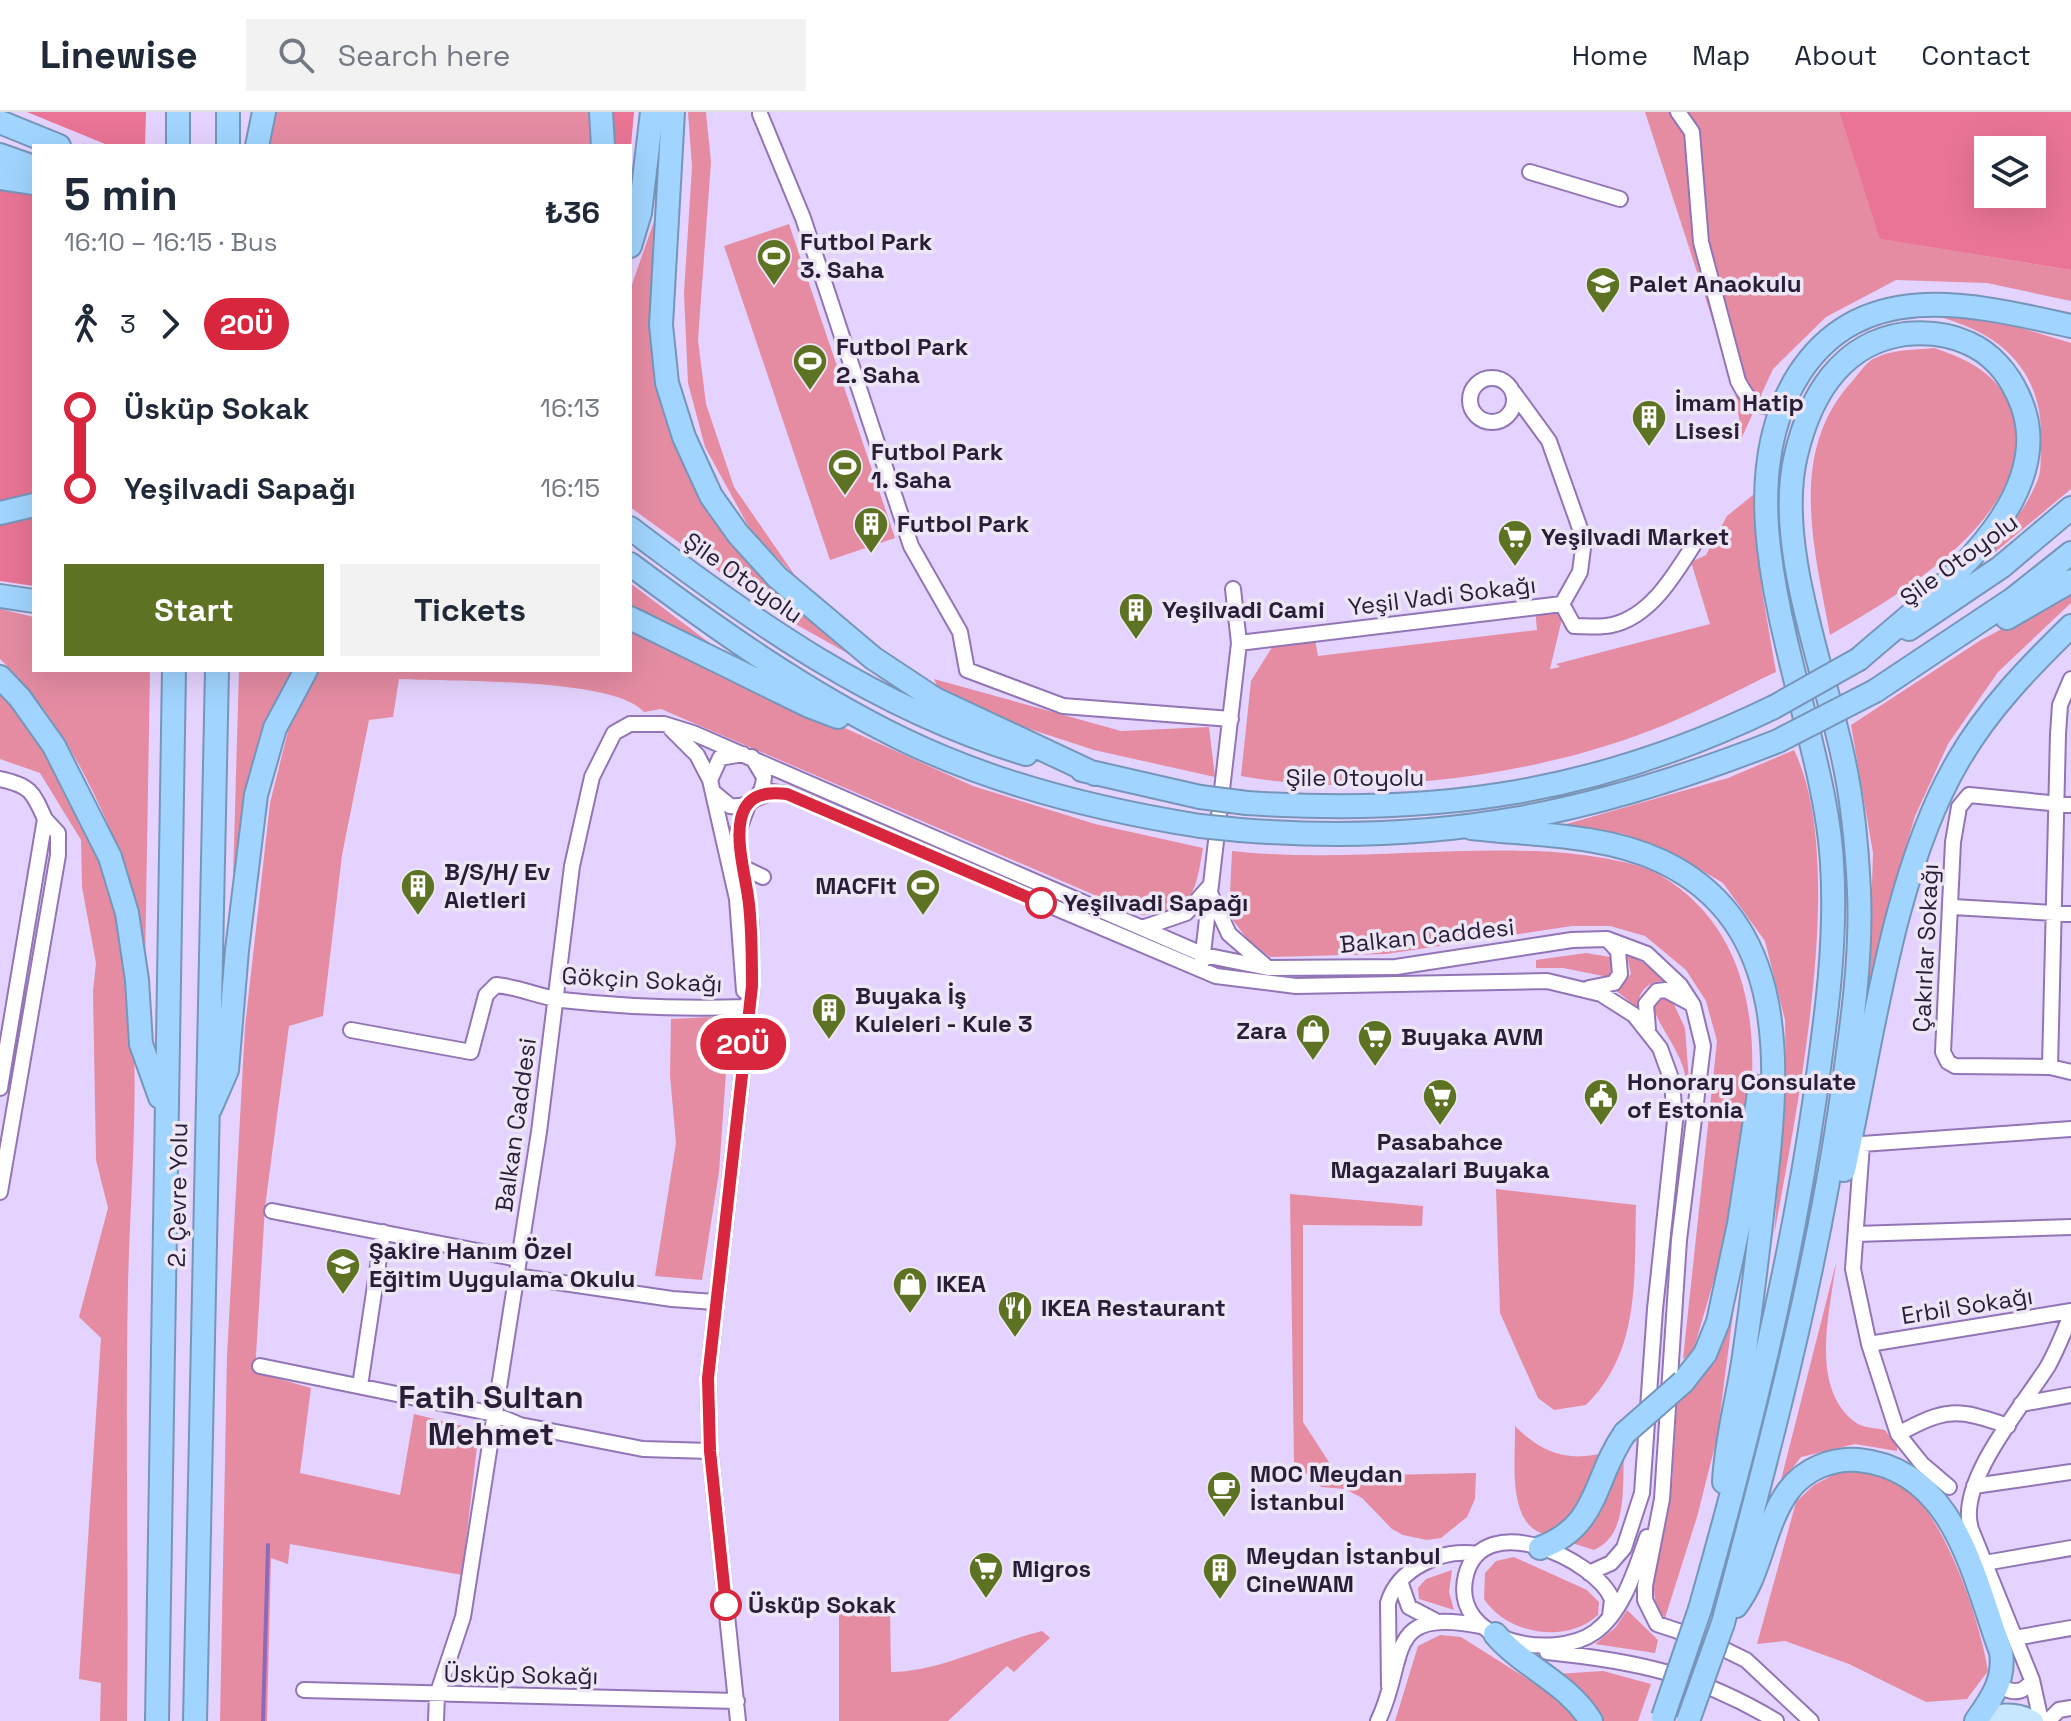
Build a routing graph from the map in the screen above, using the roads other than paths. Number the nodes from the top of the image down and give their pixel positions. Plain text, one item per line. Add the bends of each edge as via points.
1 (178, 112) edge
2 (228, 112) edge
3 (264, 112) edge
4 (601, 112) edge
5 (652, 112) edge
6 (673, 112) edge
7 (1678, 112) edge
8 (760, 114) dead end
9 (1, 122) edge
10 (54, 144) edge
11 (178, 144) edge
12 (228, 144) edge
13 (257, 144) edge
14 (603, 144) edge
15 (0, 155) edge
16 (32, 166) edge
17 (1530, 172) dead end
18 (0, 178) edge
19 (32, 183) edge
20 (1620, 199) dead end
21 (632, 239) edge
22 (2071, 326) edge
23 (1514, 393) dead end
24 (1781, 408) junction
25 (32, 505) edge
26 (2071, 508) edge
27 (0, 513) edge
28 (632, 530) edge
29 (1698, 538) dead end
30 (2071, 553) edge
31 (632, 566) edge
32 (2071, 581) edge
33 (1233, 589) dead end
34 (0, 596) edge
35 (32, 601) edge
36 (1562, 604) junction
37 (632, 619) edge
38 (2071, 626) edge
39 (2071, 633) edge
40 (1239, 643) junction
41 (2050, 647) junction
42 (1859, 659) junction
43 (1921, 663) junction
44 (174, 672) edge
45 (217, 672) edge
46 (305, 672) edge
47 (0, 677) edge
48 (2071, 679) edge
49 (1231, 719) junction
50 (664, 724) junction
51 (903, 740) junction
52 (748, 755) junction
53 (1095, 774) junction
54 (0, 779) edge
55 (710, 784) junction
56 (752, 802) junction
57 (2064, 804) edge
58 (45, 819) junction
59 (1471, 828) junction
60 (742, 867) junction
61 (763, 877) dead end
62 (1211, 889) junction
63 (1953, 907) junction
64 (2053, 912) junction
65 (2071, 914) edge
66 (1142, 928) junction
67 (1607, 939) junction
68 (1204, 955) junction
69 (1268, 968) junction
70 (1200, 972) junction
71 (1581, 988) junction
72 (556, 999) junction
73 (1693, 1005) junction
74 (747, 1007) junction
75 (1772, 1027) junction
76 (351, 1030) dead end
77 (1650, 1033) junction
78 (2050, 1067) junction
79 (2071, 1072) edge
80 (0, 1088) edge
81 (166, 1114) junction
82 (206, 1117) junction
83 (2071, 1129) edge
84 (0, 1192) edge
85 (272, 1211) dead end
86 (2071, 1227) edge
87 (383, 1232) junction
88 (1856, 1234) junction
89 (518, 1259) junction
90 (1814, 1260) junction
91 (516, 1276) junction
92 (715, 1302) junction
93 (2071, 1313) edge
94 (1869, 1344) junction
95 (260, 1366) dead end
96 (360, 1386) junction
97 (2071, 1395) edge
98 (2021, 1404) junction
99 (494, 1414) junction
100 (2008, 1426) junction
101 (1898, 1434) junction
102 (710, 1451) junction
103 (2071, 1472) edge
104 (1974, 1486) junction
105 (1949, 1487) dead end
106 (1662, 1499) junction
107 (1725, 1519) junction
108 (1540, 1548) junction
109 (2071, 1548) edge
110 (1477, 1554) junction
111 (1985, 1563) junction
112 (1589, 1573) junction
113 (1400, 1581) junction
114 (1610, 1616) junction
115 (1434, 1620) junction
116 (1723, 1623) junction
117 (2071, 1628) edge
118 (1488, 1630) junction
119 (2015, 1638) junction
120 (1525, 1644) junction
121 (2032, 1680) junction
122 (2000, 1682) junction
123 (1389, 1686) junction
124 (304, 1690) dead end
125 (437, 1695) junction
126 (737, 1701) junction
127 (2071, 1708) edge
128 (1662, 1719) edge
129 (157, 1721) edge
130 (195, 1721) edge
131 (436, 1721) edge
132 (738, 1721) edge
133 (1378, 1721) edge
134 (1591, 1721) edge
135 (1688, 1721) edge
136 (1776, 1721) edge
137 (1811, 1721) edge
138 (1976, 1721) edge
139 (2034, 1721) edge
140 (2041, 1721) edge
141 (2048, 1721) edge

1 - 11 highway
2 - 12 highway
3 - 13 highway
4 - 14 highway
5 - 21 highway
6 - 53 highway via 661,325 667,383 711,496 777,577 873,658 935,699
7 - 24 street via 1692,132 1701,242 1738,381 1748,401
8 - 49 street via 803,218 911,546 960,632 967,670 1063,706
9 - 10 highway
15 - 16 highway
17 - 20 street
18 - 19 highway
22 - 24 highway via 1972,305 1892,308 1835,334 1812,357
23 - 36 street, Yeşil Vadi Sokağı via 1549,441 1584,540 1580,572
24 - 107 highway via 1770,445 1766,526 1826,803 1833,939 1799,1205 1768,1355
25 - 27 highway
26 - 42 highway, Şile Otoyolu via 2001,567
28 - 53 highway, Şile Otoyolu via 738,609 867,688 958,732
29 - 36 street via 1668,584 1643,610 1613,625 1574,626
30 - 43 highway
31 - 51 highway via 776,668
32 - 43 highway
33 - 40 street
34 - 35 highway
36 - 40 street, Yeşil Vadi Sokağı
37 - 51 highway via 809,706
38 - 41 highway
39 - 41 highway
40 - 49 street
41 - 90 highway via 1970,741 1930,818 1899,919 1839,1192
42 - 53 highway, Şile Otoyolu, bridge via 1774,707 1646,761 1543,789 1459,802 1383,807 1247,803
42 - 90 highway via 1981,544 2023,479 2028,440 2021,400 1995,360 1969,343 1943,335 1884,337 1835,370 1812,403 1792,480 1797,558 1844,762 1859,897 1848,1052
43 - 59 highway, bridge via 1778,741 1663,784
44 - 81 highway, 2. Çevre Yolu
45 - 82 highway, 2. Çevre Yolu
46 - 82 highway via 275,728 256,795 227,1070
47 - 81 highway via 54,746 110,857 127,913 141,1044
48 - 57 street via 2060,705
49 - 62 street
50 - 52 street, Balkan Caddesi
50 - 55 street via 697,755
50 - 72 street, Balkan Caddesi via 630,724 614,733 597,761 572,866
51 - 59 highway, bridge via 1114,811 1200,826 1380,836
52 - 55 street via 720,758
52 - 56 street via 764,777
52 - 66 street, Balkan Caddesi
54 - 58 street via 33,792
55 - 56 street via 715,796 730,806
55 - 74 street via 737,899
56 - 60 street via 737,834
56 - 70 street, Balkan Caddesi via 772,792 787,794
57 - 63 street, Çakırlar Sokağı via 1969,795 1959,807 1953,842
57 - 64 street
58 - 80 street
58 - 84 street via 58,833 58,855
59 - 75 highway via 1626,848 1662,861 1704,888 1748,944
60 - 61 street
60 - 74 street via 752,947
62 - 66 street via 1186,913
62 - 68 street
62 - 69 street via 1229,934
63 - 64 street
63 - 78 street, Çakırlar Sokağı via 1943,1052 1948,1062
64 - 65 street
64 - 78 street
66 - 68 street, Balkan Caddesi
67 - 69 street, Balkan Caddesi via 1396,967
67 - 71 street via 1618,951 1620,974 1614,983
67 - 73 street, Balkan Caddesi via 1647,954
68 - 69 street, Balkan Caddesi
68 - 70 street
70 - 71 street, Balkan Caddesi via 1296,986 1547,981
71 - 77 street via 1617,1003
72 - 74 street, Gökçin Sokağı via 670,1008
72 - 76 street, Gökçin Sokağı via 496,985 486,995 471,1052
72 - 89 street, Balkan Caddesi
73 - 77 street via 1666,990 1657,991 1646,1004
73 - 106 street via 1703,1046 1679,1240
74 - 92 street
75 - 107 highway via 1772,1126 1744,1357 1726,1455
75 - 108 highway, bridge via 1741,1211 1718,1322 1705,1354 1683,1382 1625,1433 1583,1519 1562,1538
77 - 112 street via 1669,1067 1676,1101 1642,1493 1624,1548 1611,1563
78 - 79 street, Çakırlar Sokağı
81 - 129 highway, 2. Çevre Yolu
82 - 130 highway, 2. Çevre Yolu
83 - 88 street via 1862,1144
85 - 87 street
86 - 88 street
87 - 89 street
87 - 96 street
88 - 94 street via 1853,1269
89 - 91 street, Balkan Caddesi
90 - 116 highway
91 - 92 street
91 - 99 street, Balkan Caddesi
92 - 102 street via 708,1378
93 - 94 street, Erbil Sokağı
93 - 98 street via 2051,1361
94 - 101 street
95 - 96 street
96 - 99 street
97 - 98 street
98 - 100 street
99 - 102 street via 520,1425 643,1449
99 - 125 street, Balkan Caddesi via 463,1617
100 - 101 street via 1961,1412 1939,1413
100 - 104 street
101 - 105 street
102 - 126 street
103 - 104 street
104 - 111 street via 1967,1519
106 - 114 street via 1630,1582
106 - 137 street via 1645,1586 1650,1616 1667,1629 1746,1660
107 - 128 highway, bridge
108 - 110 street via 1497,1541
108 - 112 street
109 - 111 street
110 - 113 street via 1460,1551 1430,1560
110 - 118 street via 1465,1576 1464,1591 1471,1615
111 - 119 street
112 - 114 street via 1608,1590
113 - 115 street via 1409,1607
113 - 123 street via 1388,1603
114 - 120 street via 1582,1639
115 - 118 street
115 - 123 street via 1408,1635
116 - 122 highway via 1741,1600 1774,1516 1803,1475 1836,1461 1875,1462 1915,1479 1948,1514 2001,1652
116 - 135 highway, bridge
117 - 119 street
118 - 120 street
118 - 134 highway via 1561,1686
119 - 121 street
120 - 136 street via 1544,1652 1654,1668 1709,1686
121 - 122 street via 2018,1692
121 - 140 street
122 - 138 highway
123 - 133 street
124 - 125 street, Üsküp Sokağı
125 - 126 street, Üsküp Sokağı
125 - 131 street, Balkan Caddesi
126 - 132 street
127 - 141 street via 2059,1710
138 - 139 main road via 2016,1713

